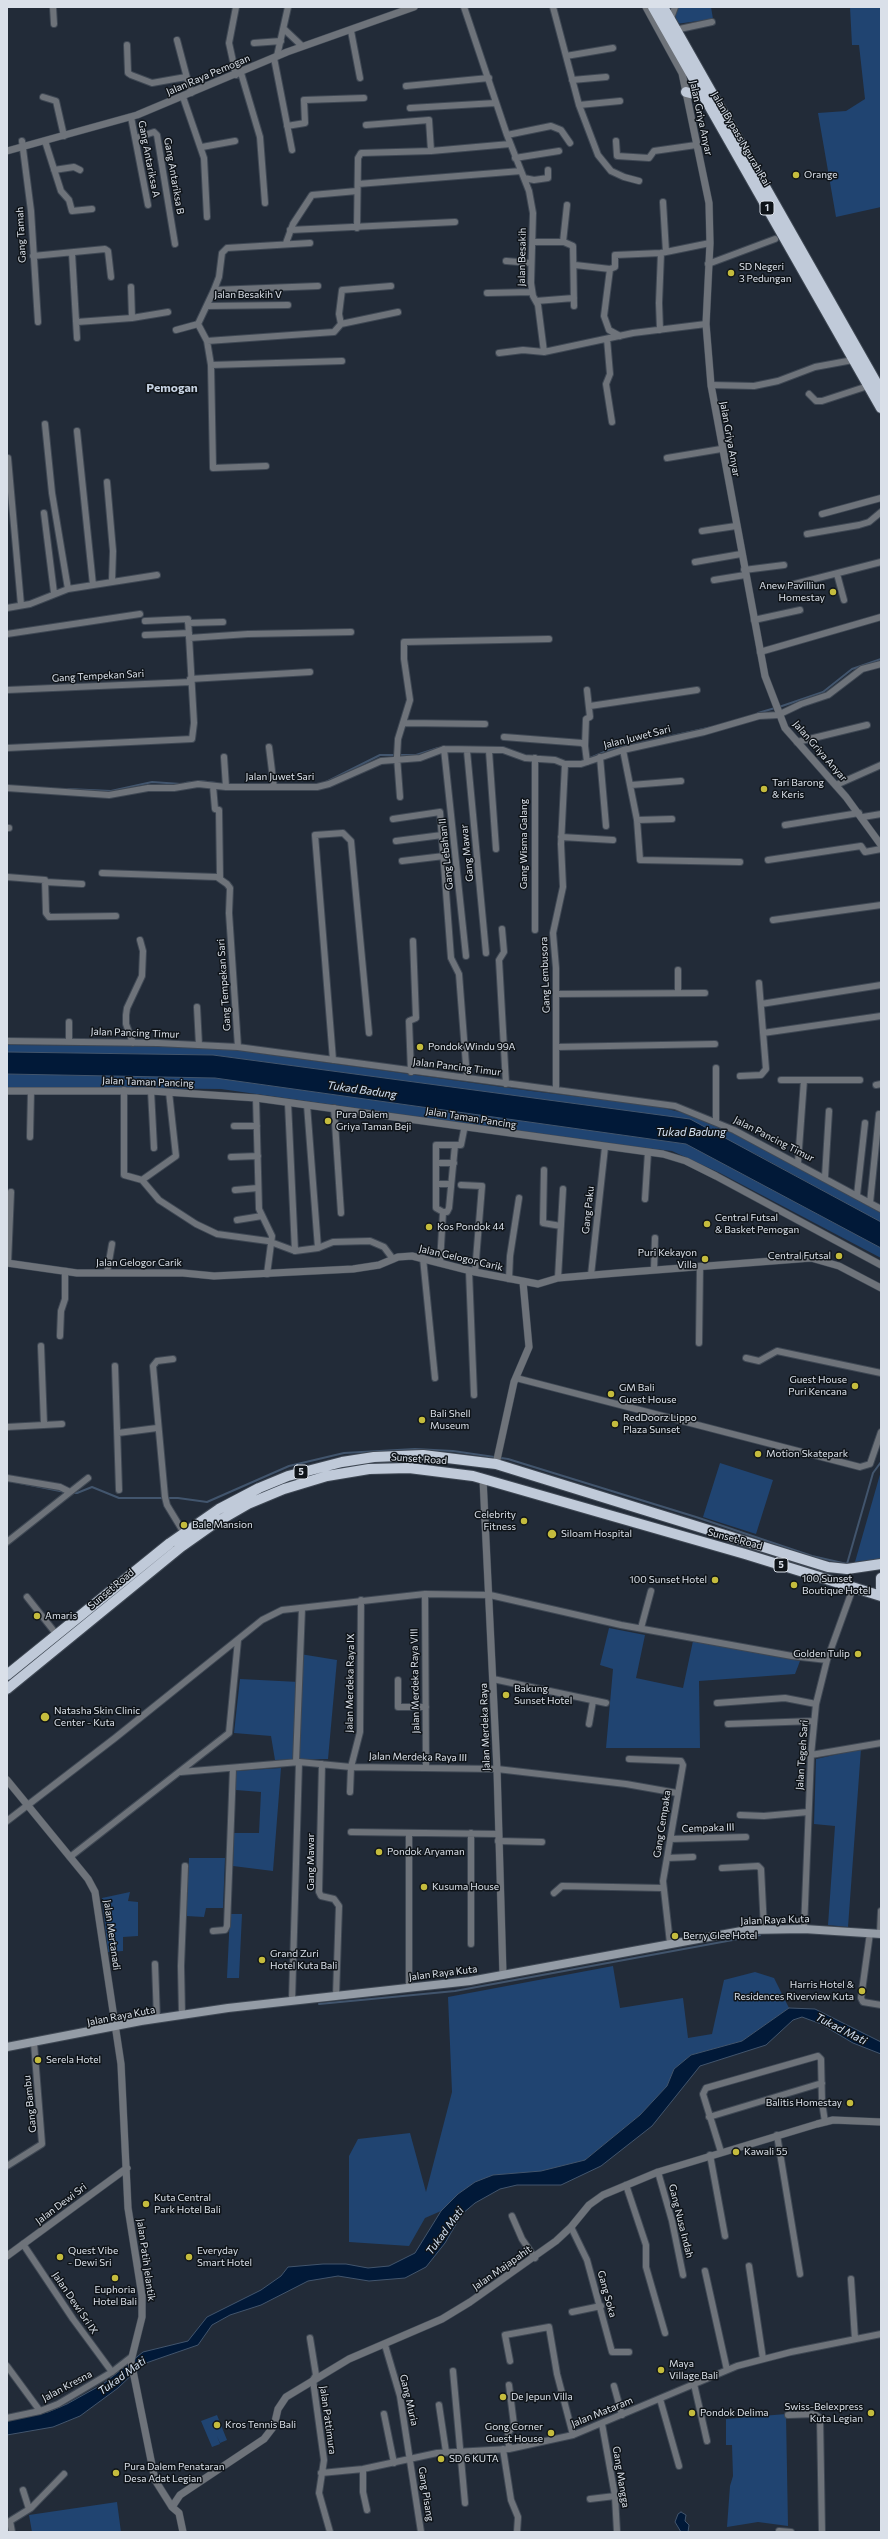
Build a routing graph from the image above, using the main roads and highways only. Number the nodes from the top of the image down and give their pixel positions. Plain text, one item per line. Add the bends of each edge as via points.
1 (653, 7) edge
2 (663, 7) edge
3 (686, 92) road end
4 (706, 93) junction
5 (739, 150) junction
6 (881, 391) edge
7 (881, 408) edge
8 (670, 1516) junction
9 (664, 1532) junction
10 (881, 1564) edge
11 (881, 1578) edge
12 (881, 1588) edge
13 (881, 1596) edge
14 (7, 1675) edge
15 (7, 1689) edge
16 (880, 1934) edge
17 (7, 2047) edge

1 - 4 highway, Jalan Bypass Ngurah Rai / 1
2 - 4 highway, Jalan Bypass Ngurah Rai / 1
3 - 4 highway
4 - 5 highway, Jalan Bypass Ngurah Rai / 1
5 - 6 highway, Jalan Bypass Ngurah Rai / 1
5 - 7 highway, Jalan Bypass Ngurah Rai / 1
8 - 9 highway
8 - 10 highway, Sunset Road / 5 via 828,1567 847,1569
8 - 14 highway, Sunset Road / 5 via 496,1464 423,1455 374,1457 342,1462 288,1476 219,1509 184,1533
9 - 13 highway, Sunset Road / 5 via 753,1556
9 - 15 highway, Sunset Road / 5 via 483,1479 409,1468 370,1469 304,1482 248,1504 181,1547
11 - 12 highway
16 - 17 main road, Jalan Raya Kuta via 764,1929 670,1943 502,1975 182,2015

